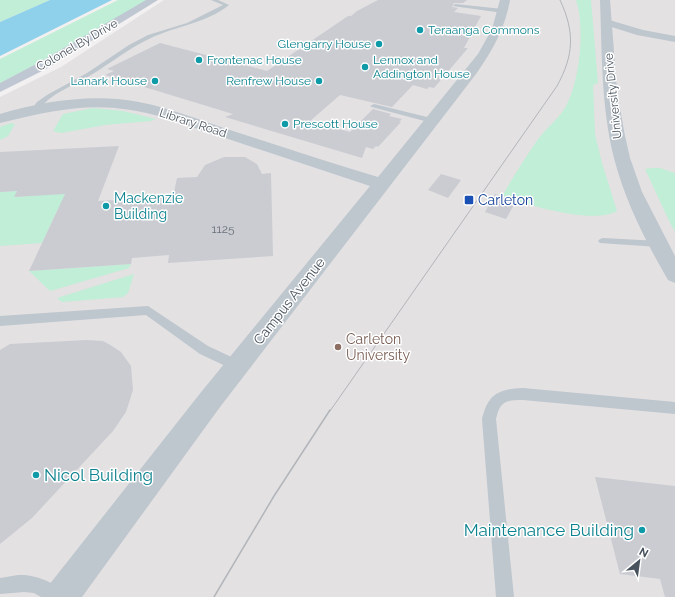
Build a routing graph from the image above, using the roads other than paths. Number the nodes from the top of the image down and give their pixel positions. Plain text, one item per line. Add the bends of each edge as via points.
1 (153, 0) edge
2 (213, 0) edge
3 (605, 0) edge
4 (454, 5) dead end
5 (504, 6) edge
6 (607, 27) junction
7 (675, 39) edge
8 (0, 88) edge
9 (374, 106) dead end
10 (36, 109) junction
11 (0, 119) edge
12 (432, 121) junction
13 (381, 184) junction
14 (603, 241) dead end
15 (659, 244) junction
16 (675, 275) edge
17 (0, 321) edge
18 (238, 366) junction
19 (675, 408) edge
20 (0, 586) edge
21 (57, 597) edge
22 (61, 597) edge
23 (504, 597) edge

1 - 8 main road, Colonel By Drive
2 - 10 lane via 227,5 189,24 150,36 131,46 89,74 48,96
3 - 6 street, University Drive
4 - 5 lane
5 - 12 street, Campus Avenue via 499,27 484,54
6 - 7 street
6 - 15 street, University Drive via 612,107 620,149 634,194
9 - 12 lane
10 - 11 street, Library Road
10 - 13 street, Library Road via 93,103 139,107
12 - 13 street, Campus Avenue
13 - 18 street, Campus Avenue
14 - 15 lane
15 - 16 street, University Drive
17 - 18 lane via 148,310 204,350
18 - 22 street, Campus Avenue
19 - 23 lane via 523,394 499,397 490,411 489,419
20 - 21 lane via 22,582 37,584

